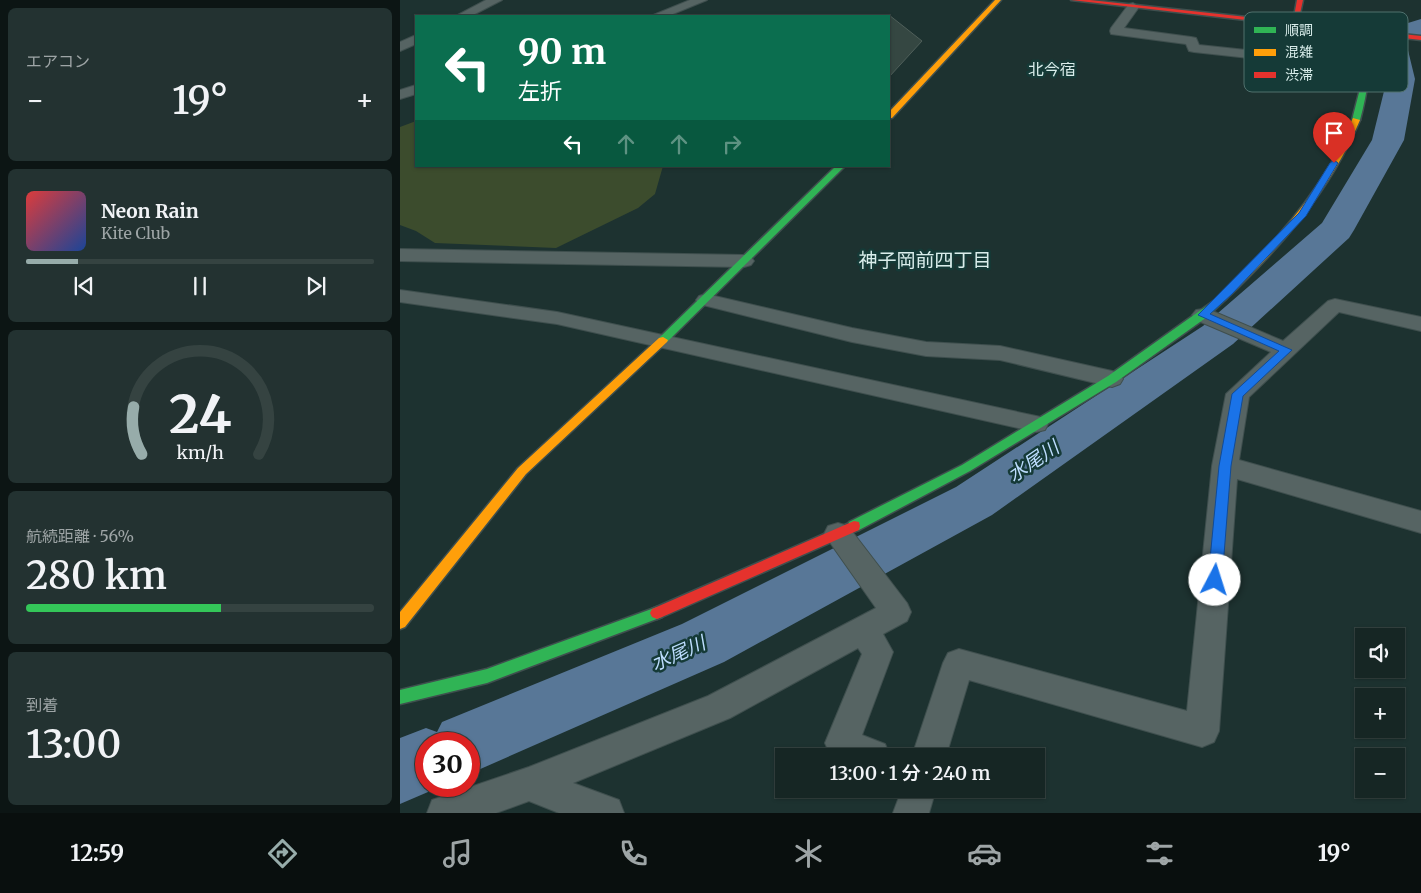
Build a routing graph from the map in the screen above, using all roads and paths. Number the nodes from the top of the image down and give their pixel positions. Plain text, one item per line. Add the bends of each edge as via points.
1 (496, 0) edge
2 (701, 0) edge
3 (998, 0) edge
4 (1074, 0) edge
5 (1133, 7) junction
6 (464, 15) edge
7 (660, 15) edge
8 (1244, 19) edge
9 (1116, 32) junction
10 (1408, 37) edge
11 (1421, 38) edge
12 (415, 40) edge
13 (1106, 45) dead end
14 (400, 47) edge
15 (1244, 53) edge
16 (415, 90) edge
17 (1364, 92) edge
18 (400, 94) edge
19 (890, 115) edge
20 (840, 167) edge
21 (400, 255) edge
22 (744, 261) junction
23 (400, 296) edge
24 (706, 300) junction
25 (1203, 315) junction
26 (1421, 324) edge
27 (659, 342) junction
28 (1286, 350) junction
29 (1112, 379) junction
30 (1036, 424) junction
31 (1225, 466) junction
32 (1421, 522) edge
33 (838, 534) junction
34 (400, 622) edge
35 (864, 631) junction
36 (400, 697) edge
37 (854, 748) edge
38 (933, 748) edge
39 (529, 784) junction
40 (916, 798) edge
41 (445, 813) edge
42 (606, 813) edge
43 (911, 813) edge

1 - 6 street
2 - 7 street
3 - 19 street
4 - 5 street
5 - 8 street
5 - 9 street
9 - 13 street
9 - 15 street via 1191,41 1194,48
10 - 11 street
12 - 14 street
16 - 18 street
17 - 25 street via 1350,137 1302,214
20 - 22 street
21 - 22 street
22 - 24 street
23 - 27 street via 557,318
24 - 27 street
24 - 29 street via 917,348 1000,353
25 - 28 street
25 - 29 street
26 - 28 street via 1335,305
27 - 30 street
27 - 34 street via 522,471
28 - 31 street via 1238,394
29 - 30 street
30 - 33 street via 966,468
31 - 32 street
31 - 38 street via 1202,731 959,664
33 - 35 street via 896,612
33 - 36 street via 641,619 487,676
35 - 37 street via 878,652 842,743
35 - 39 street via 719,707
39 - 41 street
39 - 42 street
40 - 43 street

